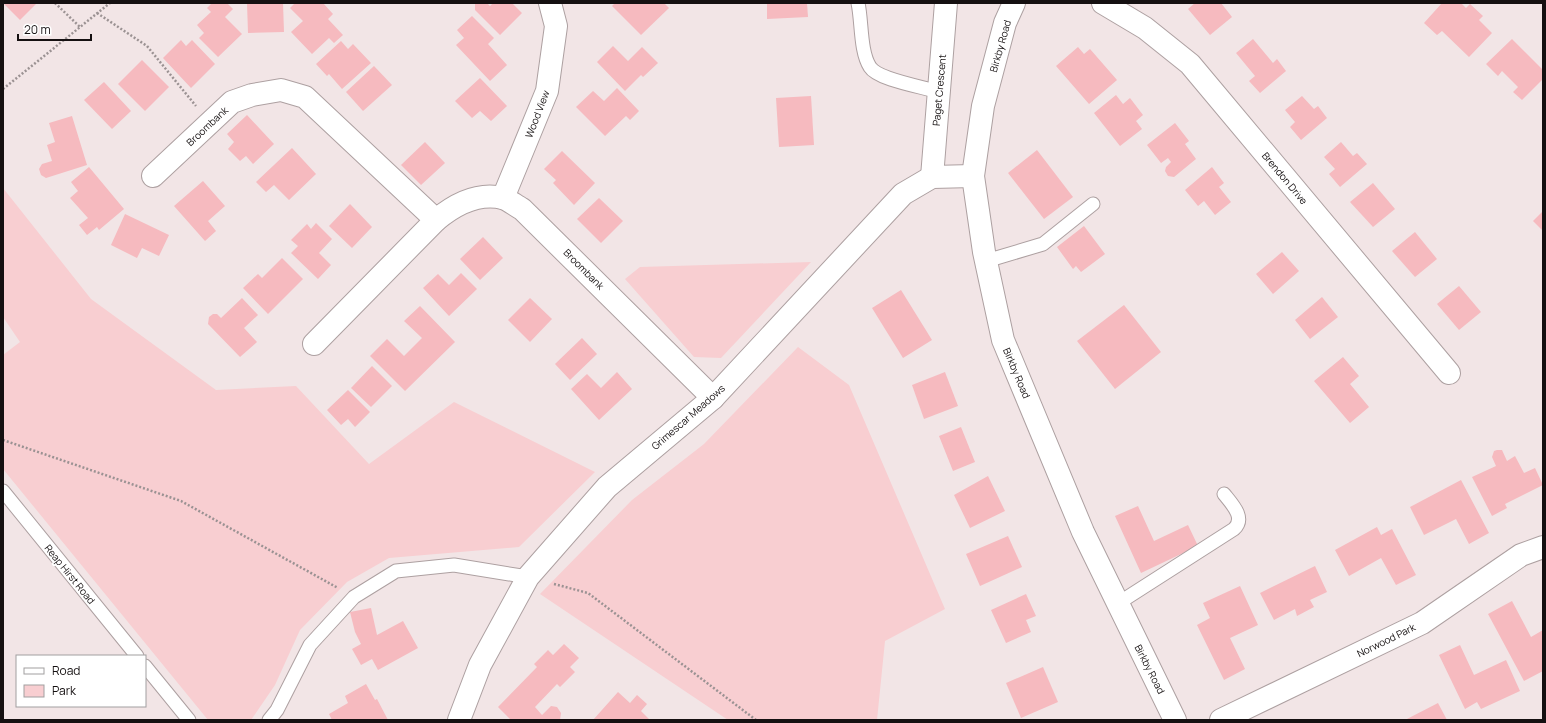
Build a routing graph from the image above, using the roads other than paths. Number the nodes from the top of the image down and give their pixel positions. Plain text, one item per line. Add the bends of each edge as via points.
1 (550, 3) edge
2 (858, 3) edge
3 (946, 3) edge
4 (1014, 3) edge
5 (1102, 3) edge
6 (939, 92) junction
7 (153, 176) dead end
8 (973, 176) junction
9 (932, 177) junction
10 (503, 198) junction
11 (1093, 204) dead end
12 (436, 220) junction
13 (986, 261) junction
14 (314, 344) dead end
15 (1450, 373) dead end
16 (713, 398) junction
17 (3, 491) edge
18 (1224, 494) dead end
19 (1543, 547) edge
20 (528, 577) junction
21 (1117, 604) junction
22 (136, 655) edge
23 (146, 667) edge
24 (189, 720) edge
25 (269, 720) edge
26 (459, 720) edge
27 (1175, 720) edge
28 (1221, 720) edge

1 - 10 street, Wood View via 556,26 547,91
2 - 6 lane via 870,67 878,75
3 - 6 street, Paget Crescent
4 - 8 street, Birkby Road via 1005,23 983,106
5 - 15 street, Brendon Drive via 1145,28 1190,64
6 - 9 street, Paget Crescent
7 - 12 street, Broombank via 232,102 252,95 281,90 305,97
8 - 9 street, Grimescar Meadows
8 - 13 street, Birkby Road
9 - 16 street, Grimescar Meadows via 903,194 882,214
10 - 12 street, Broombank via 478,197 452,207
10 - 16 street, Broombank via 522,209
11 - 13 lane via 1043,244
12 - 14 street, Broombank
13 - 21 street, Birkby Road via 1003,340 1083,532
16 - 20 street, Grimescar Meadows via 607,486
17 - 22 lane, Reap Hirst Road
18 - 21 lane via 1236,510 1238,525
19 - 28 street, Norwood Park via 1520,555 1422,622
20 - 25 lane via 454,565 396,572 354,597 310,645 277,710
20 - 26 street, Grimescar Meadows via 480,665
21 - 27 street, Birkby Road
23 - 24 lane

